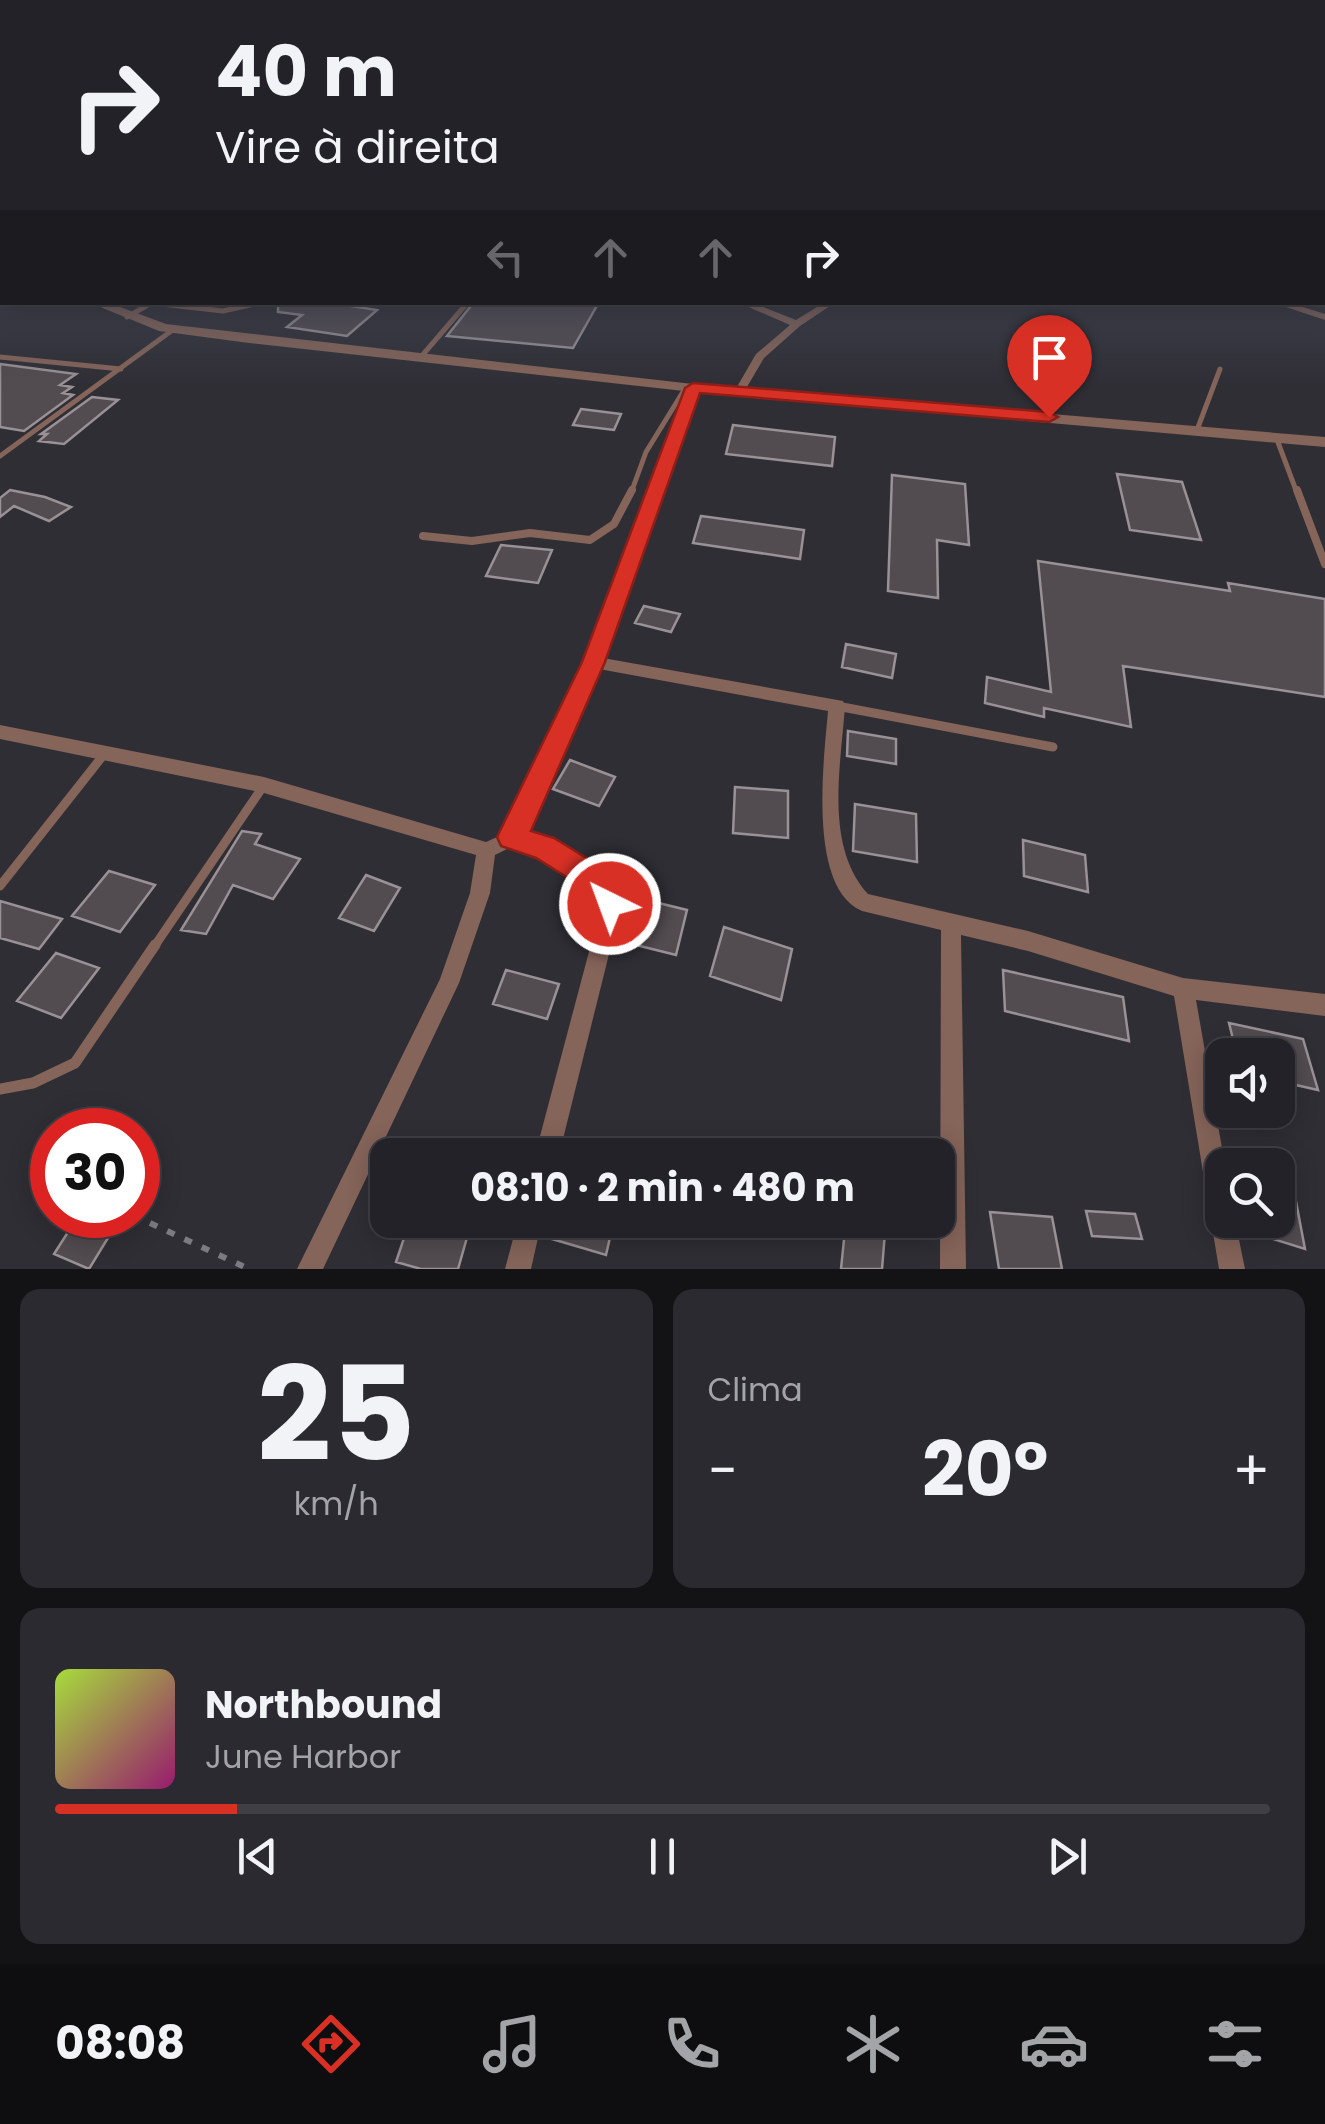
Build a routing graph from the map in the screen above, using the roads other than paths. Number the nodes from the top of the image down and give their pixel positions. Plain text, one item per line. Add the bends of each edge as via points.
1 (101, 305) edge
2 (149, 305) edge
3 (170, 305) edge
4 (250, 305) edge
5 (465, 305) edge
6 (749, 305) edge
7 (827, 305) edge
8 (1284, 305) edge
9 (128, 317) junction
10 (1325, 318) edge
11 (797, 324) junction
12 (174, 330) junction
13 (0, 357) edge
14 (420, 358) junction
15 (121, 369) junction
16 (1220, 369) dead end
17 (689, 387) junction
18 (739, 392) junction
19 (1197, 430) junction
20 (1276, 437) junction
21 (1325, 442) edge
22 (0, 456) edge
23 (423, 536) dead end
24 (1325, 564) edge
25 (594, 662) junction
26 (837, 706) junction
27 (0, 732) edge
28 (1053, 747) dead end
29 (104, 753) junction
30 (264, 785) junction
31 (511, 837) junction
32 (486, 850) junction
33 (0, 886) edge
34 (951, 924) junction
35 (1183, 988) junction
36 (1325, 1005) edge
37 (0, 1089) edge
38 (551, 1138) edge
39 (1211, 1148) edge
40 (526, 1238) edge
41 (1227, 1238) edge
42 (310, 1269) edge
43 (518, 1269) edge
44 (954, 1269) edge
45 (1232, 1269) edge

1 - 9 street
2 - 9 lane
3 - 4 lane via 223,311
5 - 14 lane
6 - 11 street
7 - 11 street
8 - 10 street
9 - 12 street
11 - 18 street via 760,356
12 - 14 street
12 - 15 lane
13 - 15 lane
14 - 17 street
15 - 22 lane
16 - 19 lane
17 - 18 street
17 - 23 lane via 652,439 605,533 587,541 522,534 476,543
17 - 25 street
18 - 19 street
19 - 20 street
20 - 21 street
20 - 24 lane
25 - 26 street
25 - 31 street
26 - 28 lane
26 - 34 street via 830,799 845,883 868,904
27 - 29 street
29 - 30 street
29 - 33 lane
30 - 32 street
30 - 37 lane via 75,1063 33,1084
31 - 32 street
31 - 38 street via 544,848 604,884 609,896
32 - 42 street via 480,893 449,983
34 - 35 street
34 - 44 street
35 - 36 street
35 - 39 street
40 - 43 street
41 - 45 street

